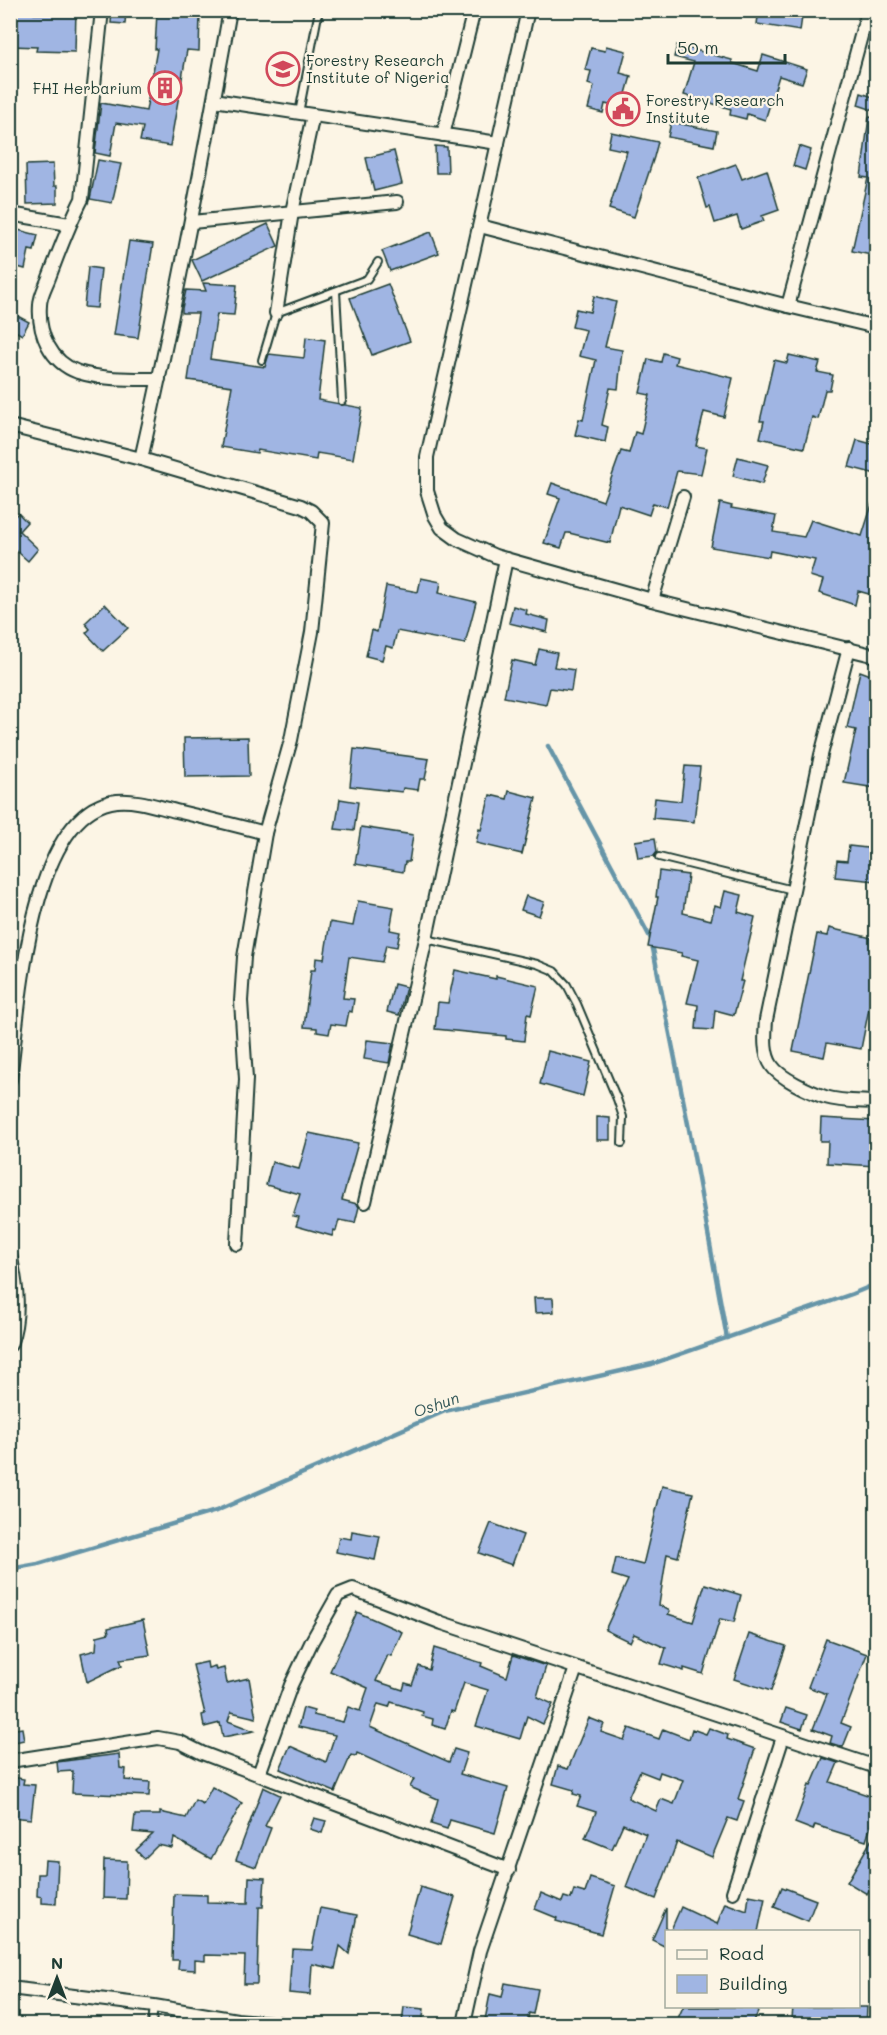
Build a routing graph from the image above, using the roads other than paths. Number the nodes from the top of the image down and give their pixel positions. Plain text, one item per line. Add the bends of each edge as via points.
1 (102, 10) edge
2 (230, 10) edge
3 (319, 10) edge
4 (474, 10) edge
5 (528, 10) edge
6 (868, 10) edge
7 (214, 100) junction
8 (299, 112) junction
9 (313, 115) junction
10 (443, 135) junction
11 (498, 143) junction
12 (397, 202) dead end
13 (292, 212) junction
14 (10, 214) edge
15 (192, 222) junction
16 (69, 224) junction
17 (480, 226) junction
18 (378, 262) dead end
19 (336, 291) junction
20 (788, 306) junction
21 (276, 313) junction
22 (876, 327) edge
23 (262, 360) dead end
24 (159, 379) junction
25 (342, 401) dead end
26 (10, 426) edge
27 (141, 459) junction
28 (683, 497) dead end
29 (506, 560) junction
30 (652, 600) junction
31 (849, 648) junction
32 (876, 656) edge
33 (265, 832) junction
34 (659, 857) dead end
35 (794, 890) junction
36 (426, 939) junction
37 (10, 1080) edge
38 (876, 1102) edge
39 (622, 1143) dead end
40 (365, 1202) dead end
41 (237, 1244) dead end
42 (10, 1254) edge
43 (10, 1345) edge
44 (576, 1668) junction
45 (783, 1737) junction
46 (10, 1761) edge
47 (876, 1767) edge
48 (259, 1774) junction
49 (509, 1870) junction
50 (733, 1892) dead end
51 (10, 1988) edge
52 (154, 2006) junction
53 (152, 2025) edge
54 (283, 2025) edge
55 (464, 2025) edge

1 - 16 street via 82,199
2 - 7 street
3 - 8 lane
4 - 10 street
5 - 11 street
6 - 20 street
7 - 8 street
7 - 15 street
8 - 9 street
9 - 10 street
9 - 13 street
10 - 11 street
11 - 17 street
12 - 13 street
13 - 15 street
13 - 21 street
14 - 16 street
15 - 24 street
16 - 24 street via 39,303 47,346 57,360 77,371 116,379
17 - 20 street
17 - 29 street via 430,438 426,483 430,504 442,528 457,539
18 - 19 lane via 367,279
19 - 21 lane
19 - 25 lane
20 - 22 street
21 - 23 lane
24 - 27 street
26 - 27 street
27 - 33 street via 302,506 323,524 312,632 291,740
28 - 30 street
29 - 30 street
29 - 36 street
30 - 31 street
31 - 32 street
31 - 35 street via 821,755
33 - 37 street via 119,801 100,805 81,819 59,846 41,888 29,939
33 - 41 street via 244,957 246,1079
34 - 35 lane
35 - 38 street via 766,1020 765,1046 772,1067 789,1080 825,1096
36 - 39 lane via 554,971 577,1004 617,1099 623,1117
36 - 40 street
42 - 43 street via 17,1287 15,1332
44 - 45 street
44 - 48 street via 353,1589 342,1592 328,1611 291,1685
44 - 49 street
45 - 47 street
45 - 50 street
46 - 48 street via 158,1738 180,1742
48 - 49 street
49 - 55 street via 480,1951
51 - 52 street
52 - 53 lane
52 - 54 street

